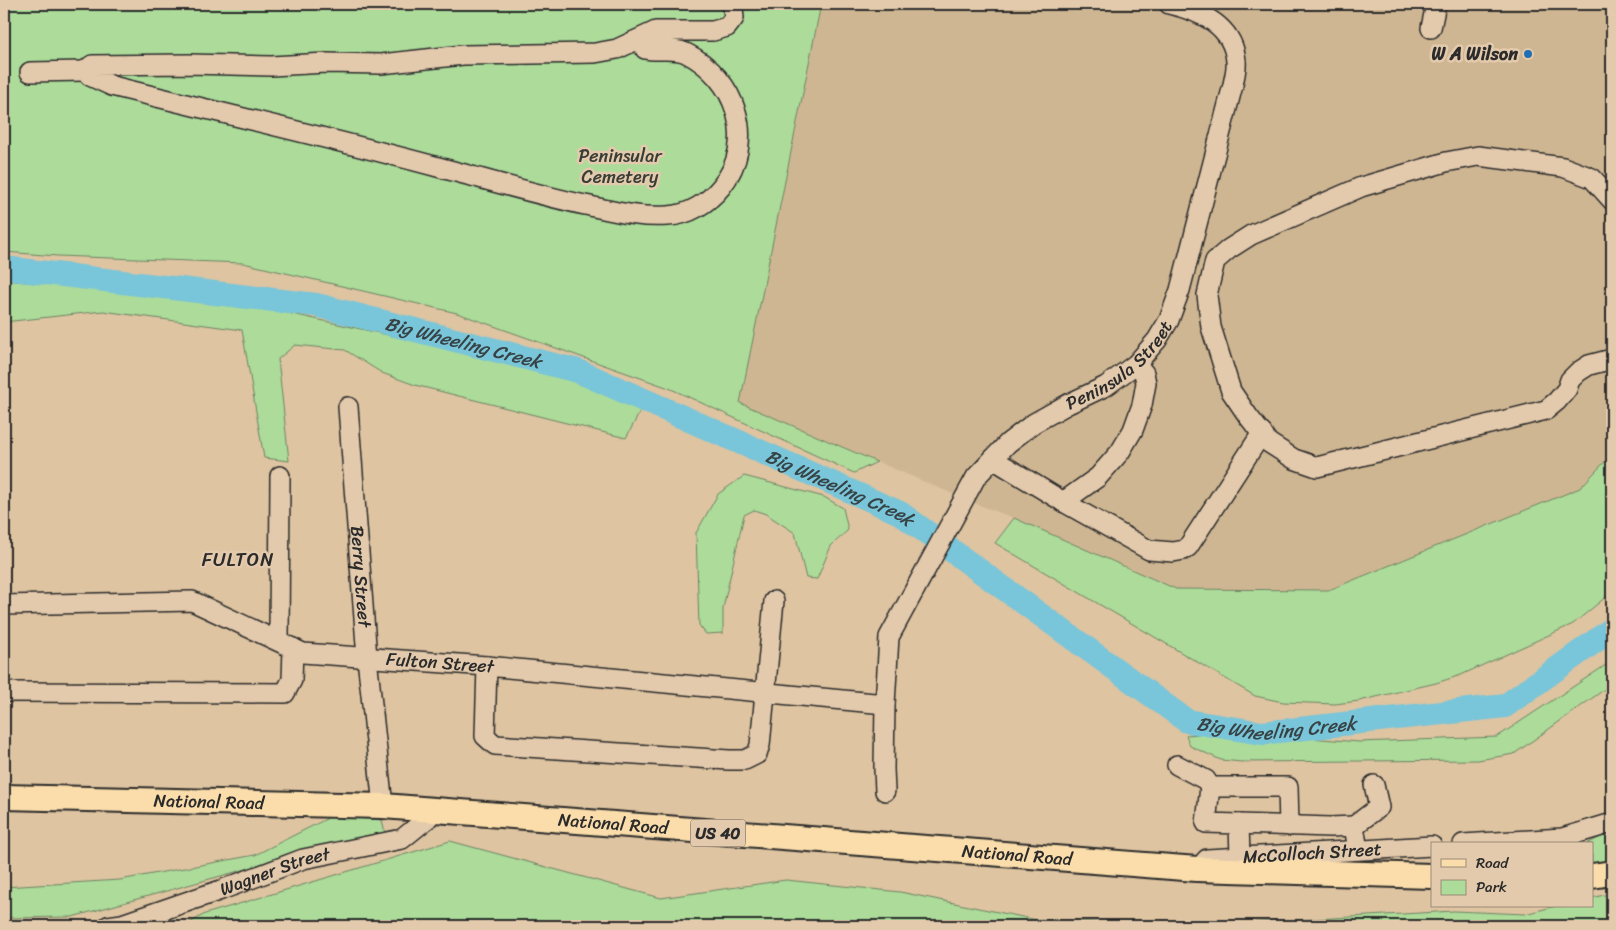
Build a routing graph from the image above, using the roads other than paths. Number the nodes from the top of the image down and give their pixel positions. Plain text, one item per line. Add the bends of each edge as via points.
1 (730, 4) edge
2 (1169, 4) edge
3 (1436, 4) edge
4 (1431, 28) dead end
5 (640, 40) junction
6 (85, 71) junction
7 (30, 72) dead end
8 (1612, 200) edge
9 (1180, 290) junction
10 (1208, 295) junction
11 (1612, 359) edge
12 (1136, 364) junction
13 (348, 407) dead end
14 (1262, 433) junction
15 (993, 459) junction
16 (280, 476) dead end
17 (1063, 502) junction
18 (774, 601) dead end
19 (4, 605) edge
20 (286, 645) junction
21 (367, 658) junction
22 (487, 666) junction
23 (4, 692) edge
24 (766, 692) junction
25 (885, 704) junction
26 (1177, 765) dead end
27 (1374, 785) dead end
28 (1210, 787) junction
29 (885, 791) dead end
30 (4, 797) edge
31 (383, 806) junction
32 (435, 809) junction
33 (1612, 823) edge
34 (1239, 824) junction
35 (1289, 826) junction
36 (1354, 826) junction
37 (1496, 842) edge
38 (1431, 846) edge
39 (1358, 850) junction
40 (1240, 857) junction
41 (1197, 869) junction
42 (1612, 872) edge
43 (1431, 876) edge
44 (1594, 876) edge
45 (108, 926) edge

1 - 5 street via 734,18 727,27 713,31 656,32
2 - 9 street, Peninsula Street via 1214,21 1225,30 1236,62 1233,85
3 - 4 street
5 - 6 street via 595,53 462,55 381,64 92,65
5 - 6 street via 645,49 684,52 716,74 728,90 740,132 738,155 730,176 714,196 693,210 670,216 638,216 545,196 112,86
6 - 7 street
8 - 10 street via 1592,178 1563,168 1478,156 1446,162 1361,187 1251,235 1215,260
9 - 10 street
9 - 12 street, Peninsula Street via 1169,320
10 - 14 street via 1211,327 1231,391
11 - 14 street via 1578,372 1557,401 1546,410 1317,467 1294,460 1269,443
12 - 15 street, Peninsula Street via 1106,386 1034,423
12 - 17 street via 1146,383 1133,430 1120,452 1098,477
13 - 21 street, Berry Street
14 - 17 street via 1184,550 1148,550
15 - 17 street
15 - 25 street, Peninsula Street via 976,476 889,637
16 - 20 street
18 - 24 street
19 - 20 street, Fulton Street via 192,601
20 - 21 street, Fulton Street via 303,652
20 - 23 street via 292,680 284,693
21 - 22 street, Fulton Street
21 - 31 street, Berry Street
22 - 24 street, Fulton Street
22 - 24 street via 485,736 494,745 745,760 757,754 760,745
24 - 25 street, Fulton Street
25 - 29 street, Peninsula Street
26 - 28 street via 1206,780
27 - 36 street via 1380,807
28 - 34 street via 1206,823
28 - 35 street via 1288,787
30 - 31 main road, National Road / US 40
31 - 32 main road, National Road / US 40
32 - 41 main road, National Road / US 40
32 - 45 street, Wagner Street via 402,839 303,858 221,890
33 - 37 street via 1562,838
34 - 35 street
34 - 40 street
35 - 36 street
36 - 39 street
38 - 39 street, McColloch Street
39 - 40 street, McColloch Street
40 - 41 street, McColloch Street via 1208,859
41 - 43 main road, National Road / US 40
42 - 44 main road

